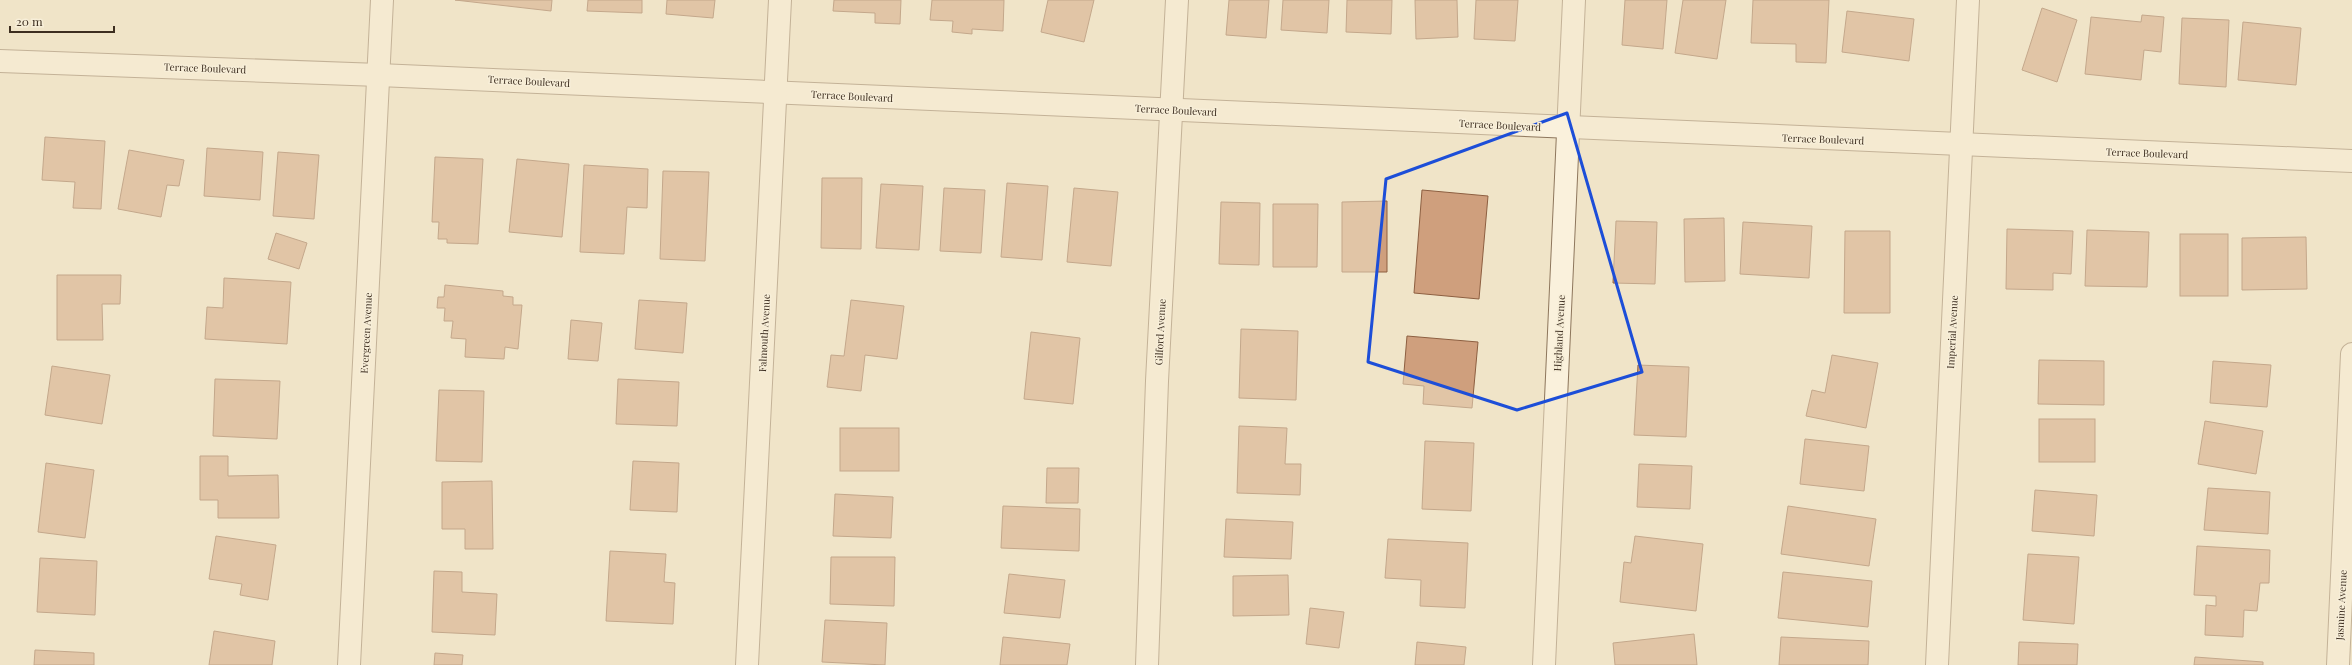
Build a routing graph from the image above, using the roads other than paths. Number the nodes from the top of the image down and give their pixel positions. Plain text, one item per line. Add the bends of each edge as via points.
1 (382, 0) edge
2 (780, 0) edge
3 (1176, 0) edge
4 (1574, 0) edge
5 (1968, 0) edge
6 (0, 61) edge
7 (379, 75) junction
8 (776, 92) junction
9 (1172, 110) junction
10 (1568, 128) junction
11 (1961, 145) junction
12 (2352, 161) edge
13 (2352, 354) edge
14 (350, 665) edge
15 (747, 665) edge
16 (1147, 665) edge
17 (1544, 665) edge
18 (1937, 665) edge
19 (2338, 665) edge

1 - 7 street, Evergreen Avenue
2 - 8 street, Falmouth Avenue
3 - 9 street, Gilford Avenue
4 - 10 street, Highland Avenue
5 - 11 street, Imperial Avenue
6 - 7 street, Terrace Boulevard
7 - 8 street, Terrace Boulevard
7 - 14 street, Evergreen Avenue
8 - 9 street, Terrace Boulevard
8 - 15 street, Falmouth Avenue
9 - 10 street, Terrace Boulevard
9 - 16 street, Gilford Avenue
10 - 11 street, Terrace Boulevard
10 - 17 street, Highland Avenue
11 - 12 street, Terrace Boulevard
11 - 18 street, Imperial Avenue
13 - 19 street, Jasmine Avenue

